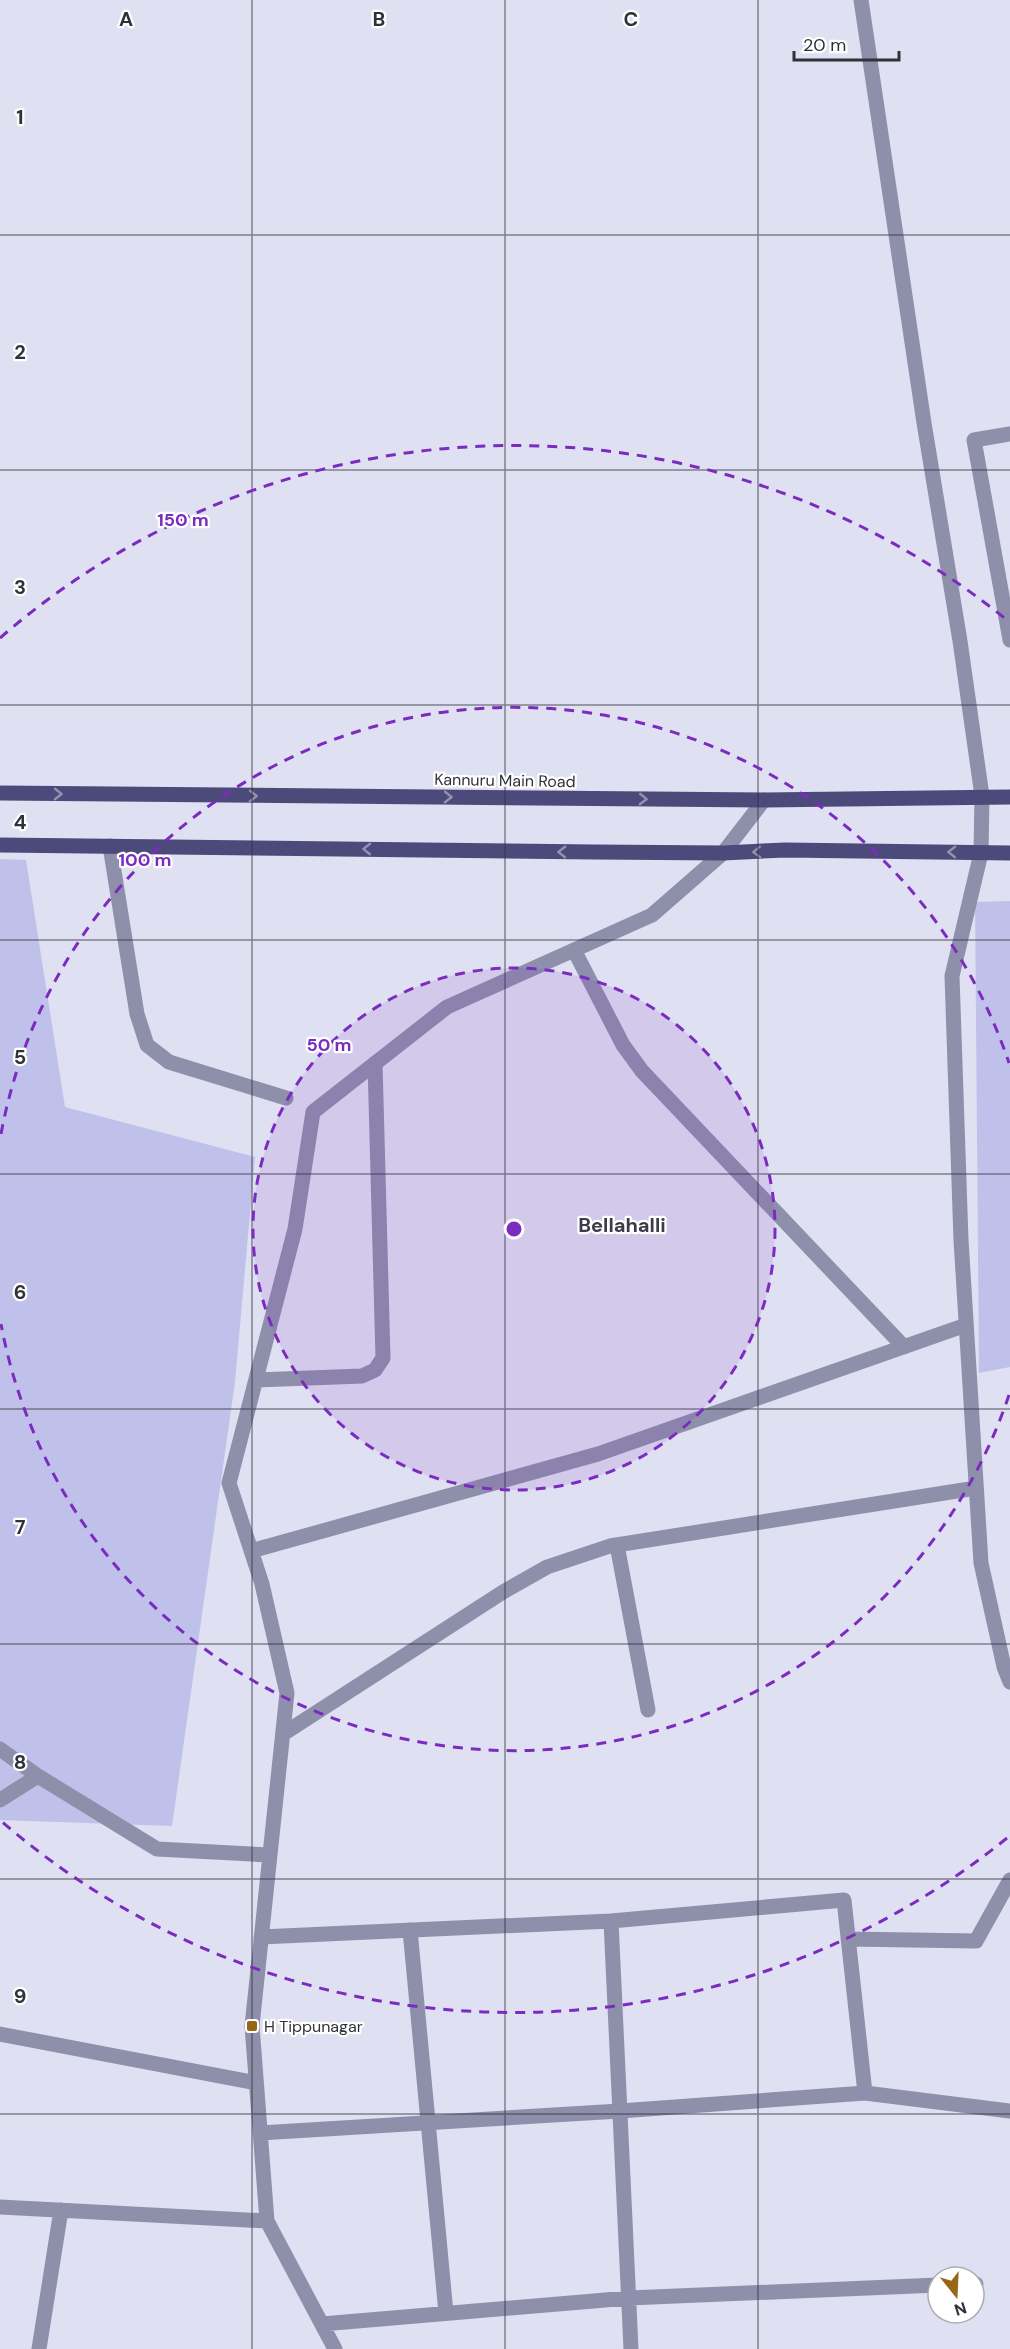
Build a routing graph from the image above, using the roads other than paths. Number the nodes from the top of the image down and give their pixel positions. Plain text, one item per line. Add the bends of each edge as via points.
1 (861, 0) edge
2 (1010, 434) edge
3 (1010, 640) edge
4 (0, 793) edge
5 (982, 796) junction
6 (1010, 797) edge
7 (764, 800) junction
8 (0, 845) edge
9 (110, 846) junction
10 (723, 853) junction
11 (981, 853) junction
12 (1010, 853) edge
13 (574, 950) junction
14 (375, 1063) junction
15 (286, 1098) dead end
16 (966, 1325) junction
17 (904, 1347) junction
18 (256, 1380) junction
19 (976, 1488) junction
20 (617, 1545) junction
21 (251, 1551) junction
22 (1004, 1636) edge
23 (1010, 1682) edge
24 (648, 1710) dead end
25 (283, 1734) junction
26 (0, 1749) edge
27 (38, 1776) junction
28 (0, 1800) edge
29 (270, 1855) junction
30 (1010, 1880) edge
31 (612, 1921) junction
32 (410, 1930) junction
33 (261, 1937) junction
34 (848, 1939) junction
35 (0, 2034) edge
36 (256, 2083) junction
37 (865, 2092) junction
38 (620, 2111) junction
39 (1010, 2111) edge
40 (429, 2122) junction
41 (260, 2133) junction
42 (0, 2207) edge
43 (62, 2210) junction
44 (267, 2222) junction
45 (926, 2286) edge
46 (629, 2298) junction
47 (446, 2313) junction
48 (322, 2324) junction
49 (39, 2349) edge
50 (335, 2349) edge
51 (631, 2349) edge

1 - 5 street
2 - 3 street via 974,440
4 -> 7 main road, Kannuru Main Road
5 - 6 main road, Kannuru Main Road
5 - 7 main road, Kannuru Main Road
5 - 11 street
7 - 10 street
8 - 9 main road
10 -> 9 main road
9 - 15 street via 137,1014 147,1045 169,1062
11 -> 10 main road
10 - 13 street via 652,915
11 - 12 main road
11 - 16 street via 952,976
13 - 14 street via 447,1007
13 - 17 street via 642,1071
14 - 18 street via 313,1112 295,1229
14 - 18 street via 383,1358 375,1370 362,1376
16 - 17 street
16 - 19 street
17 - 21 street via 598,1454
18 - 21 street via 229,1483
19 - 20 street
19 - 22 street via 981,1563
20 - 24 street
20 - 25 street via 547,1567
21 - 25 street via 287,1694
22 - 23 street
25 - 29 street
26 - 27 street
27 - 28 street
27 - 29 street via 157,1849
29 - 33 street
30 - 34 street via 976,1941
31 - 32 street
31 - 34 street via 844,1900
31 - 38 street
32 - 33 street
32 - 40 street
33 - 36 street via 252,2026
34 - 37 street
35 - 36 street
36 - 41 street
37 - 38 street
37 - 39 street
38 - 40 street
38 - 46 street
40 - 41 street
40 - 47 street
41 - 44 street
42 - 43 street
43 - 44 street
43 - 49 street
44 - 48 street
45 - 46 street
46 - 47 street
46 - 51 street
47 - 48 street
48 - 50 street

